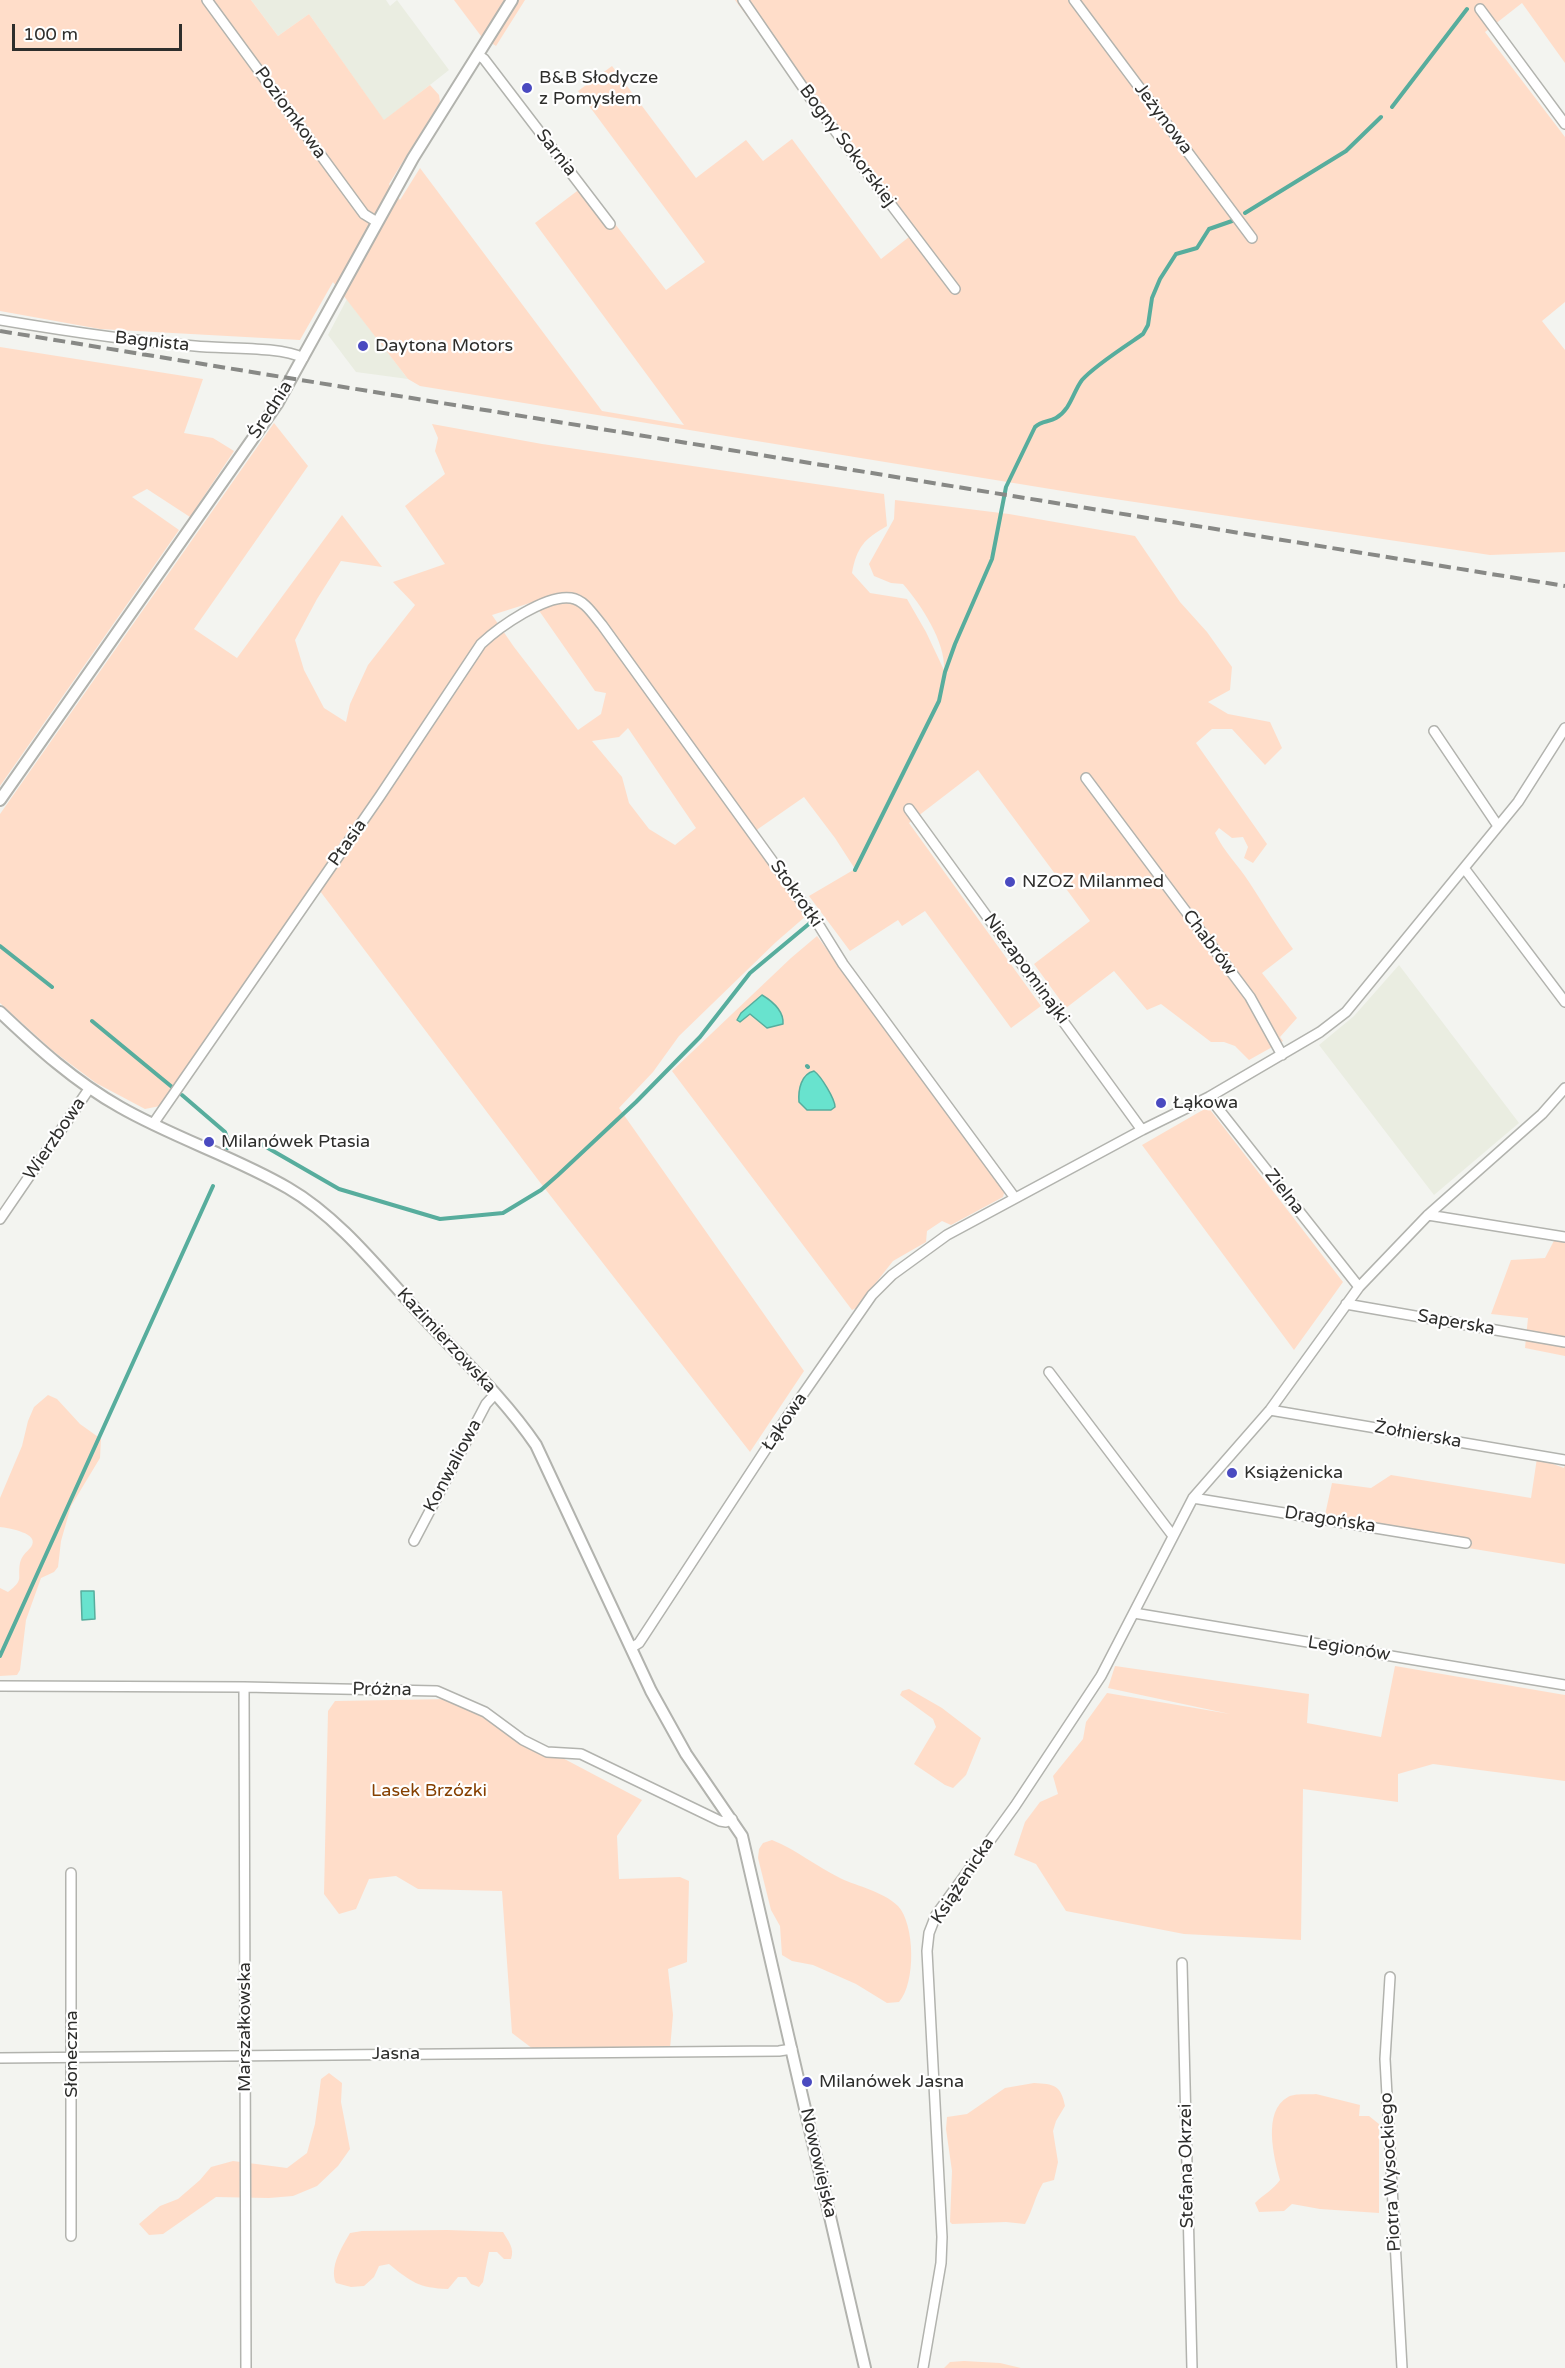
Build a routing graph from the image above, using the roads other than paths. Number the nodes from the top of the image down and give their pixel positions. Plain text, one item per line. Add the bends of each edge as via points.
1 (207, 0) edge
2 (512, 0) edge
3 (743, 0) edge
4 (1074, 0) edge
5 (1480, 9) dead end
6 (478, 55) junction
7 (1565, 124) edge
8 (377, 222) junction
9 (610, 224) dead end
10 (1252, 238) dead end
11 (955, 289) dead end
12 (0, 320) edge
13 (303, 358) junction
14 (570, 598) joint
15 (1434, 731) dead end
16 (1564, 733) edge
17 (1086, 778) dead end
18 (0, 800) edge
19 (909, 809) dead end
20 (1498, 826) junction
21 (1464, 868) junction
22 (1565, 1002) edge
23 (0, 1012) edge
24 (1282, 1055) junction
25 (1565, 1088) edge
26 (89, 1089) junction
27 (1209, 1097) junction
28 (153, 1124) junction
29 (1142, 1130) junction
30 (1015, 1198) junction
31 (1428, 1215) junction
32 (0, 1219) edge
33 (1565, 1237) edge
34 (1359, 1287) junction
35 (1346, 1304) junction
36 (1565, 1342) edge
37 (1049, 1372) dead end
38 (495, 1394) junction
39 (1270, 1410) junction
40 (1565, 1460) edge
41 (1193, 1498) junction
42 (1173, 1536) junction
43 (414, 1541) dead end
44 (1466, 1543) dead end
45 (1134, 1613) junction
46 (631, 1648) junction
47 (1565, 1685) edge
48 (0, 1686) edge
49 (243, 1687) junction
50 (732, 1819) junction
51 (71, 1873) dead end
52 (1182, 1963) dead end
53 (1390, 1977) dead end
54 (792, 2049) junction
55 (245, 2055) junction
56 (0, 2058) edge
57 (72, 2058) junction
58 (71, 2236) dead end
59 (246, 2368) edge
60 (865, 2368) edge
61 (923, 2368) edge
62 (1192, 2368) edge
63 (1402, 2368) edge

1 - 8 street, Poziomkowa via 364,214
2 - 6 street, Średnia
3 - 11 street, Bogny Sokorskiej via 811,99
4 - 10 street, Jeżynowa
5 - 7 street
6 - 8 street, Średnia
6 - 9 street, Sarnia
8 - 13 street, Średnia
12 - 13 street, Bagnista via 111,337 286,351
13 - 18 street, Średnia via 271,413
14 - 28 street, Ptasia via 558,598 524,613 498,628 481,644
14 - 30 street, Stokrotki via 584,604 602,626
15 - 20 street
16 - 20 street, Łąkowa
17 - 24 street, Chabrów via 1250,997
19 - 29 street, Niezapominajki
20 - 21 street, Łąkowa
21 - 22 street
21 - 24 street, Łąkowa via 1346,1012
23 - 26 street, Kazimierzowska via 54,1063
24 - 27 street, Łąkowa
25 - 31 street, Książenicka via 1542,1114
26 - 28 street, Kazimierzowska
26 - 32 street, Wierzbowa
27 - 29 street, Łąkowa
27 - 34 street, Zielna
28 - 38 street, Kazimierzowska via 288,1188 319,1209
29 - 30 street, Łąkowa
30 - 46 street, Łąkowa via 947,1235 892,1275 872,1295 639,1643
31 - 33 street
31 - 34 street, Książenicka
34 - 35 street, Książenicka
35 - 36 street, Saperska
35 - 39 street, Książenicka
37 - 42 street
38 - 43 street, Konwaliowa via 486,1404
38 - 46 street, Kazimierzowska via 522,1425 547,1465
39 - 40 street, Żołnierska
39 - 41 street, Książenicka
41 - 42 street, Książenicka
41 - 44 street, Dragońska
42 - 45 street, Książenicka
45 - 47 street, Legionów
45 - 61 street, Książenicka via 1101,1676 1015,1806 936,1915 929,1933 942,2237
46 - 50 street, Kazimierzowska via 686,1754
48 - 49 street, Próżna
49 - 50 street, Próżna via 437,1691 485,1712 547,1752 581,1754 720,1821
49 - 55 street, Marszałkowska
50 - 54 street, Nowowiejska via 749,1861
51 - 57 street, Słoneczna
52 - 62 street, Stefana Okrzei
53 - 63 street, Piotra Wysockiego via 1384,2059
54 - 55 street, Jasna
54 - 60 street, Nowowiejska
55 - 57 street, Jasna
55 - 59 street, Marszałkowska
56 - 57 street, Jasna
57 - 58 street, Słoneczna

